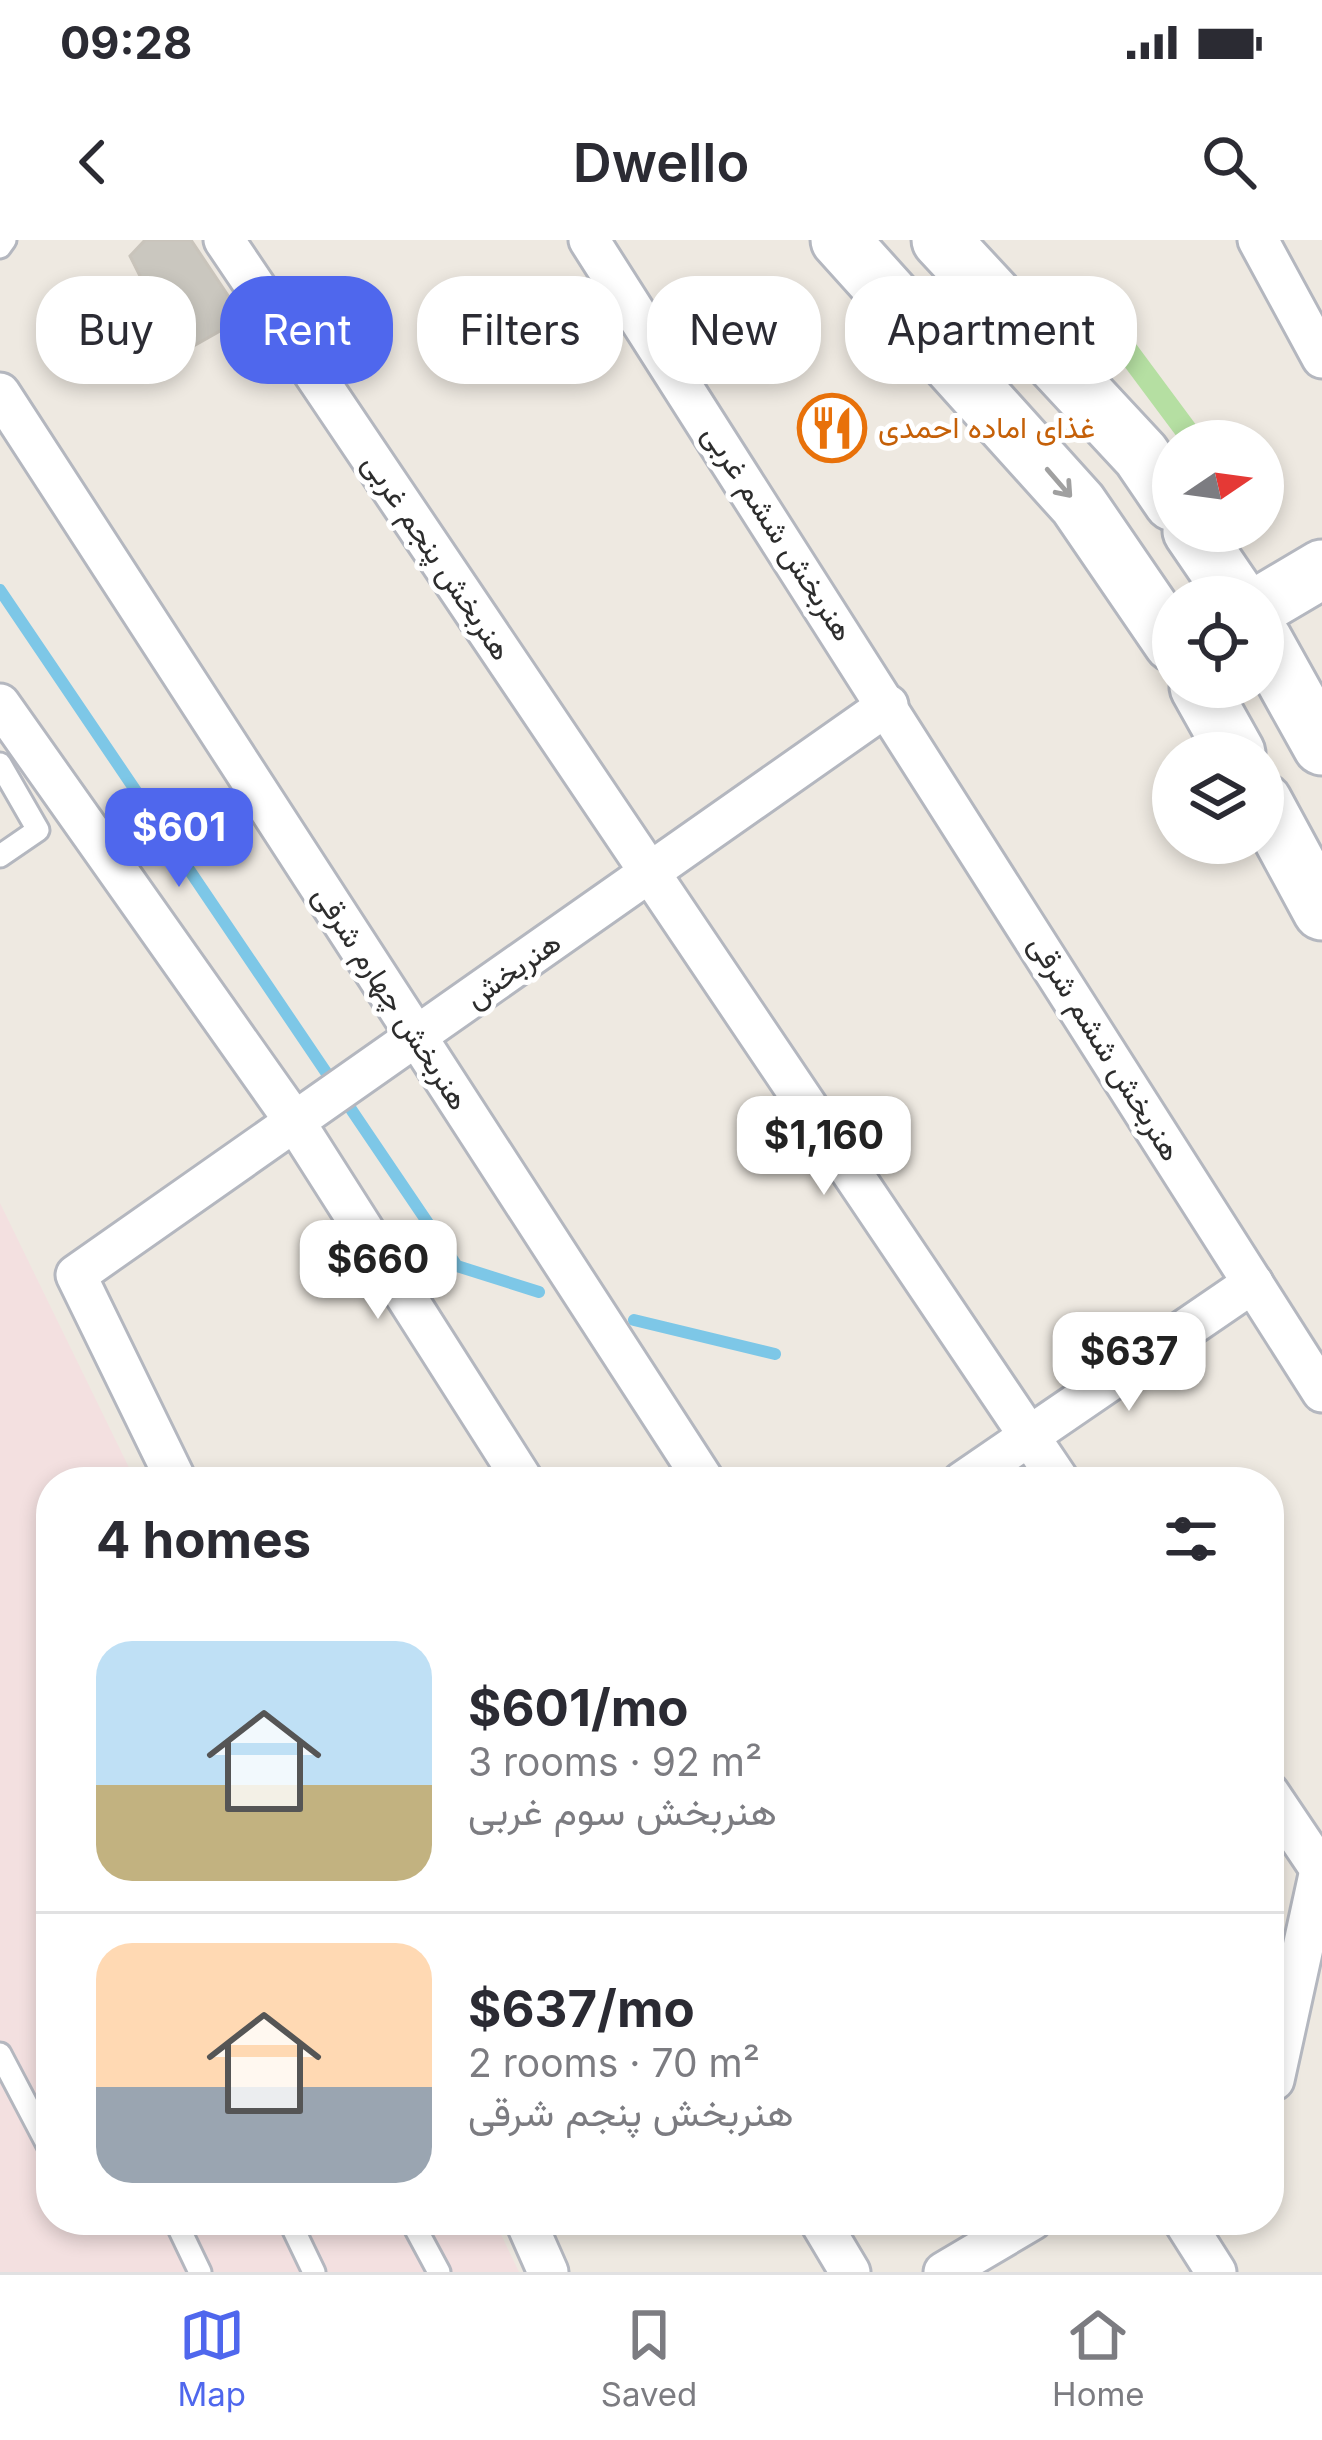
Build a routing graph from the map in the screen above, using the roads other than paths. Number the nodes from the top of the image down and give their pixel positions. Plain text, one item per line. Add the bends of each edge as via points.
1 (224, 240) edge
2 (589, 240) edge
3 (840, 240) edge
4 (941, 240) edge
5 (1258, 240) edge
6 (1322, 358) edge
7 (0, 393) edge
8 (1152, 475) edge
9 (1322, 569) edge
10 (1284, 592) edge
11 (1152, 612) edge
12 (1284, 661) edge
13 (0, 704) edge
14 (888, 705) junction
15 (1322, 746) edge
16 (0, 764) edge
17 (1284, 841) edge
18 (0, 856) edge
19 (650, 873) junction
20 (1322, 911) edge
21 (417, 1038) junction
22 (295, 1122) junction
23 (1253, 1283) junction
24 (1322, 1392) edge
25 (1029, 1436) junction
26 (170, 1467) edge
27 (514, 1467) edge
28 (695, 1467) edge
29 (984, 1467) edge
30 (1050, 1467) edge
31 (1284, 1814) edge
32 (1321, 1865) edge
33 (1284, 2034) edge
34 (0, 2054) edge
35 (36, 2122) edge
36 (182, 2235) edge
37 (296, 2235) edge
38 (418, 2235) edge
39 (532, 2235) edge
40 (828, 2235) edge
41 (996, 2235) edge
42 (1193, 2235) edge
43 (200, 2272) edge
44 (314, 2272) edge
45 (439, 2272) edge
46 (548, 2272) edge
47 (850, 2272) edge
48 (944, 2272) edge
49 (1216, 2272) edge

1 - 19 street, هنربخش پنجم غربی
2 - 14 street, هنربخش ششم غربی
3 -> 11 main road via 1078,504
4 - 8 main road
5 - 6 street
7 - 21 street, هنربخش چهارم شرقی
9 - 10 main road
12 - 15 main road
13 - 22 street
14 - 19 street, هنربخش
14 - 23 street, هنربخش ششم شرقی
16 - 18 lane via 38,830
17 - 20 main road
19 - 21 street, هنربخش
19 - 25 street, هنربخش پنجم غربی
21 - 22 street, هنربخش
21 - 28 street, هنربخش چهارم شرقی
22 - 26 street, هنربخش via 76,1275
22 - 27 street
23 - 24 street, هنربخش ششم شرقی
23 - 25 street
25 - 29 street
25 - 30 street, هنربخش پنجم غربی
31 - 32 street
32 - 33 street
34 - 35 lane
36 - 43 lane
37 - 44 lane
38 - 45 lane
39 - 46 street
40 - 47 street
41 - 48 street
42 - 49 street

